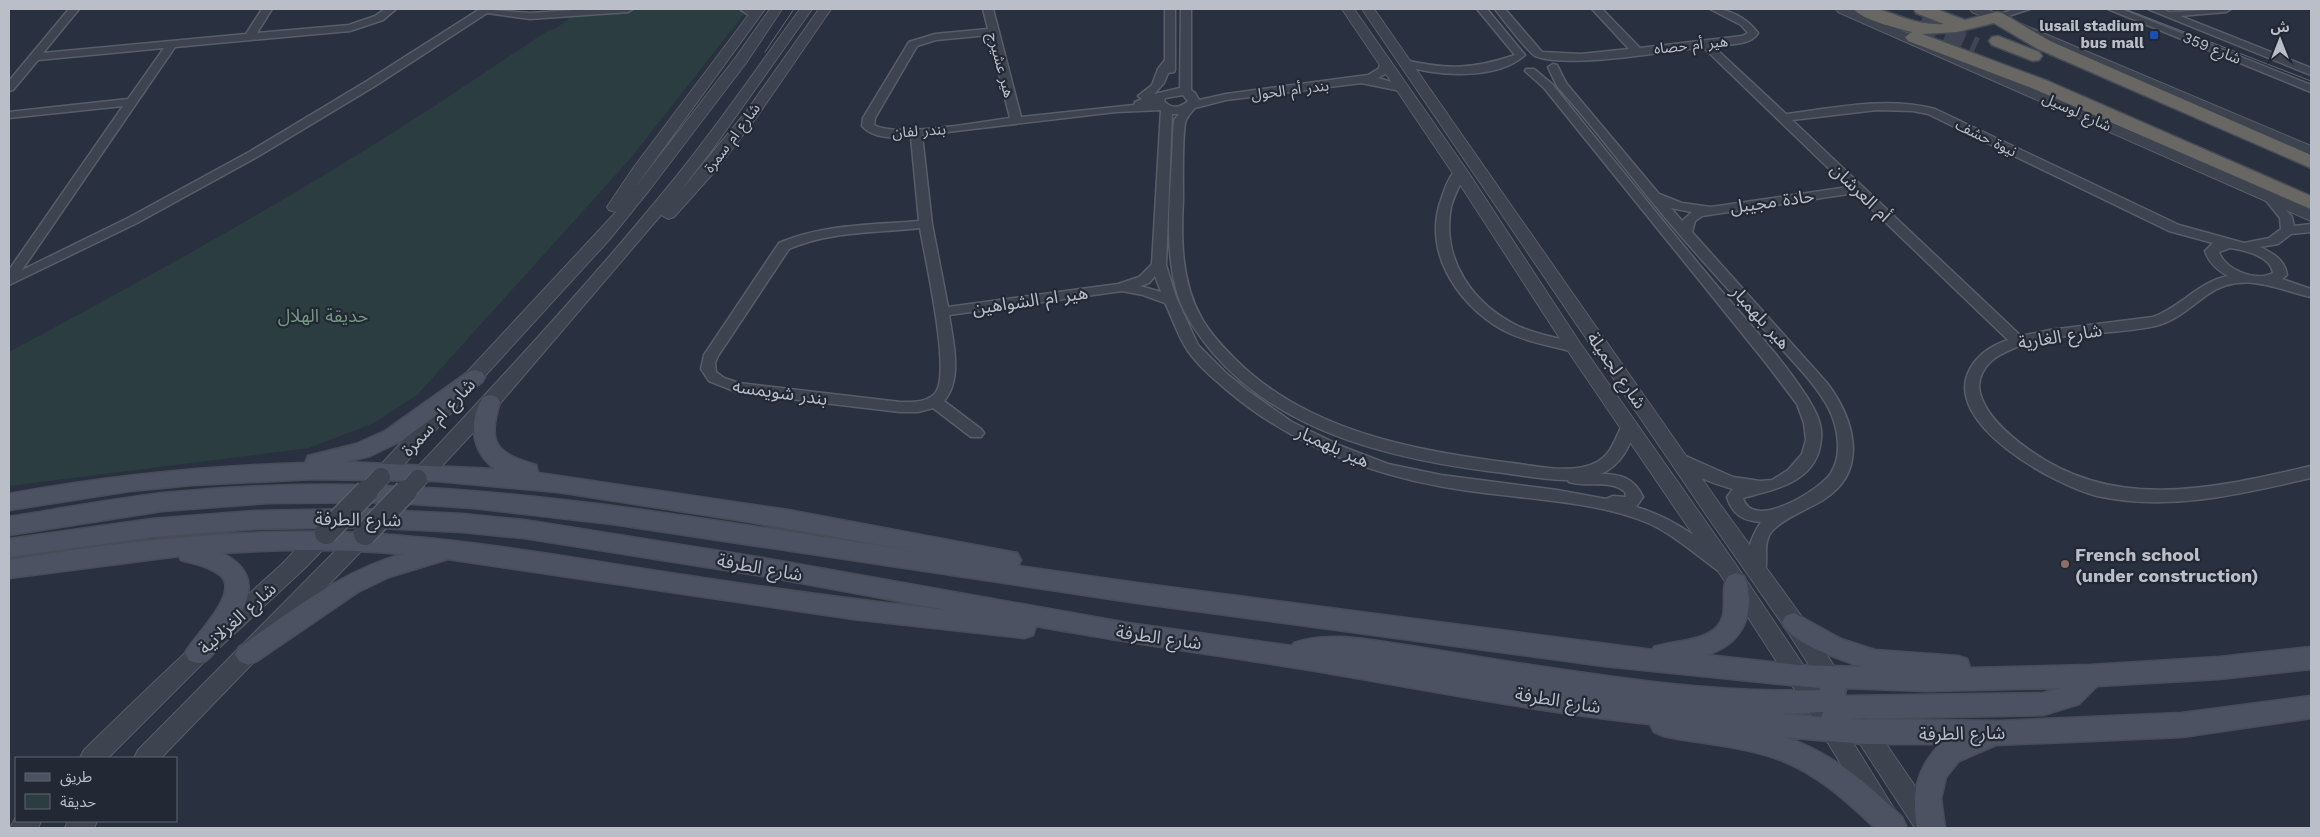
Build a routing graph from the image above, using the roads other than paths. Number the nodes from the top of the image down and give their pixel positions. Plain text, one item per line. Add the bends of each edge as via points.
1 (74, 9) edge
2 (266, 9) edge
3 (392, 9) edge
4 (616, 9) edge
5 (628, 9) edge
6 (776, 9) edge
7 (806, 9) edge
8 (824, 9) edge
9 (988, 9) edge
10 (1170, 9) edge
11 (1186, 9) edge
12 (1348, 9) edge
13 (1368, 9) edge
14 (1482, 9) edge
15 (1500, 9) edge
16 (1597, 9) edge
17 (1715, 9) edge
18 (1842, 9) edge
19 (1862, 9) edge
20 (1940, 9) edge
21 (1976, 9) edge
22 (2025, 9) edge
23 (2113, 9) edge
24 (2226, 9) edge
25 (486, 10) edge
26 (1892, 10) edge
27 (2157, 10) edge
28 (753, 11) edge
29 (2197, 13) junction
30 (1921, 16) edge
31 (1996, 17) junction
32 (1963, 20) edge
33 (2208, 30) junction
34 (992, 32) junction
35 (1902, 34) junction
36 (250, 37) junction
37 (1998, 41) tunnel mouth
38 (172, 44) junction
39 (1705, 44) junction
40 (1976, 47) tunnel mouth
41 (1637, 51) junction
42 (1540, 54) junction
43 (34, 57) junction
44 (1519, 57) junction
45 (1581, 57) junction
46 (1170, 61) junction
47 (1405, 63) junction
48 (1386, 64) junction
49 (1554, 66) junction
50 (1489, 67) junction
51 (1527, 70) junction
52 (1445, 72) junction
53 (2311, 72) edge
54 (1353, 82) junction
55 (9, 88) edge
56 (1401, 88) junction
57 (2311, 89) edge
58 (1425, 93) junction
59 (1163, 94) junction
60 (1252, 94) junction
61 (1189, 100) junction
62 (132, 102) junction
63 (1165, 108) junction
64 (1116, 109) junction
65 (1094, 112) junction
66 (9, 115) edge
67 (1785, 118) junction
68 (1016, 120) junction
69 (916, 133) junction
70 (1179, 149) junction
71 (2311, 151) edge
72 (2311, 162) edge
73 (1460, 172) junction
74 (2311, 176) edge
75 (1856, 189) junction
76 (1654, 195) junction
77 (2311, 196) edge
78 (2270, 198) junction
79 (2311, 203) edge
80 (1717, 209) junction
81 (2311, 216) edge
82 (926, 224) junction
83 (2174, 228) junction
84 (2311, 228) edge
85 (2288, 230) junction
86 (1686, 234) junction
87 (2273, 241) junction
88 (2230, 244) junction
89 (595, 246) junction
90 (2244, 246) junction
91 (622, 251) junction
92 (25, 258) junction
93 (2215, 259) junction
94 (56, 260) junction
95 (1159, 265) junction
96 (2277, 265) junction
97 (2247, 278) junction
98 (2270, 280) junction
99 (9, 281) edge
100 (2216, 284) junction
101 (1119, 288) junction
102 (1169, 300) junction
103 (941, 312) junction
104 (2017, 340) junction
105 (1574, 347) junction
106 (475, 377) junction
107 (934, 401) junction
108 (490, 402) junction
109 (1628, 426) junction
110 (976, 433) dead end
111 (1679, 459) junction
112 (255, 472) junction
113 (2311, 472) edge
114 (384, 474) junction
115 (1565, 475) junction
116 (421, 476) junction
117 (1765, 486) junction
118 (576, 487) junction
119 (9, 502) edge
120 (1594, 502) junction
121 (1781, 514) junction
122 (9, 526) edge
123 (322, 537) junction
124 (361, 538) junction
125 (9, 548) edge
126 (164, 549) junction
127 (457, 550) junction
128 (9, 569) edge
129 (1740, 574) junction
130 (1137, 593) junction
131 (1794, 623) junction
132 (1128, 633) junction
133 (198, 653) junction
134 (1270, 653) junction
135 (248, 654) junction
136 (1604, 655) junction
137 (2311, 658) edge
138 (1798, 676) junction
139 (2090, 676) junction
140 (1830, 678) junction
141 (1996, 679) junction
142 (1816, 702) junction
143 (1588, 706) junction
144 (1848, 706) junction
145 (2311, 707) edge
146 (1832, 729) junction
147 (1864, 732) junction
148 (2000, 733) junction
149 (93, 757) edge
150 (147, 757) edge
151 (1893, 827) edge
152 (1930, 828) edge

1 - 43 street
2 - 36 street
3 - 36 street via 379,18 350,28
4 - 5 street
4 - 25 street via 530,16
6 - 89 street, شارع ام سمرة via 646,186
7 - 91 street, شارع ام سمرة via 708,147
8 - 91 street, شارع ام سمرة via 708,171 651,231
9 - 34 street, هير عشيرج
10 - 46 street
11 - 61 street
12 - 48 street, شارع لجميلة
13 - 47 street, شارع لجميلة
14 - 44 street
15 - 42 street
16 - 41 street
17 - 39 street, هير أم حصاه via 1745,23 1753,33 1744,39
18 - 35 street, شارع لوسيل
19 - 32 highway via 1903,26 1926,30 1945,30
20 - 32 highway
21 - 31 street
22 - 31 street
23 - 57 street, شارع 359
24 - 29 street
25 - 94 street via 290,133
26 - 30 highway
27 - 29 street
27 - 33 street, شارع 359
28 - 89 street, شارع ام سمرة via 631,182 606,221
29 - 33 street via 2196,20
30 - 32 highway
31 - 32 highway
31 - 71 street
31 - 72 highway via 2044,45
33 - 53 street, شارع 359
34 - 68 street, هير عشيرج
34 - 69 street, بندر لفان via 926,39 910,46 869,118 868,126 887,134
35 - 78 street, شارع لوسيل
35 - 79 highway via 2040,85
36 - 38 street
37 - 74 highway, شارع لوسيل
38 - 43 street
38 - 62 street
39 - 41 street, هير أم حصاه
39 - 67 street, أم العرشان
40 - 77 highway, شارع لوسيل
41 - 45 street, هير أم حصاه
42 - 44 street, هير أم حصاه
42 - 45 street, هير أم حصاه
42 - 49 street via 1551,59
43 - 55 street
44 - 50 street, هير أم حصاه
44 - 51 street, هير بلهمبار via 1517,64
45 - 49 street, هير أم حصاه
46 - 59 street via 1170,78
46 - 65 street via 1158,87 1152,92
47 - 52 street
47 - 58 street, شارع لجميلة
48 - 54 street, بندر أم الحول via 1378,75
48 - 56 street, شارع لجميلة
49 - 51 street, هير أم حصاه via 1544,71
49 - 76 street, هير بلهمبار via 1561,84
50 - 51 street, هير أم حصاه
50 - 52 street
51 - 117 street, هير بلهمبار via 1548,86 1770,357 1802,401 1812,422 1814,440 1811,455 1803,467 1784,481
52 - 58 street via 1426,81
54 - 56 street, بندر أم الحول via 1376,81
54 - 60 street, بندر أم الحول
56 - 73 street, شارع لجميلة
58 - 111 street, شارع لجميلة
59 - 61 street, بندر لفان
59 - 63 street, هير بلهمبار via 1158,101
59 - 64 street, بندر لفان via 1150,101
60 - 61 street, بندر أم الحول
60 - 70 street, هير بلهمبار via 1209,107 1195,115 1186,124
61 - 63 street, بندر لفان via 1179,110
61 - 70 street, هير بلهمبار via 1180,120
62 - 66 street
62 - 92 street
63 - 64 street, بندر لفان
63 - 95 street, هير بلهمبار
64 - 65 street, بندر لفان
65 - 68 street, بندر لفان
67 - 75 street, أم العرشان
67 - 83 street, نيوة حشف via 1893,106 1931,111
68 - 69 street, بندر لفان
69 - 82 street
70 - 115 street, هير بلهمبار via 1177,255 1181,286 1194,317 1225,357 1244,375 1291,408 1358,438 1450,461
73 - 105 street, شارع لجميلة
73 - 105 street via 1445,206 1443,223 1446,252 1453,274 1466,296 1485,313 1515,330
75 - 80 street, حادة مجيبل
75 - 104 street, أم العرشان
76 - 80 street, حادة مجيبل via 1680,207
76 - 86 street, هير بلهمبار
78 - 81 street, شارع لوسيل
78 - 85 street via 2286,217
80 - 86 street, حادة مجيبل via 1693,215 1686,224
82 - 103 street
82 - 107 street, بندر شويمسه via 824,234 788,244 780,251 716,347 706,369 709,375 724,384 750,390 900,408 915,408
83 - 88 street, نيوة حشف
83 - 93 street, نيوة حشف
84 - 85 street
85 - 87 street
86 - 121 street, هير بلهمبار via 1815,378 1836,407 1843,426 1844,458 1831,485 1818,497
87 - 90 street
87 - 96 street via 2272,251
88 - 90 street, نيوة حشف
88 - 93 street via 2214,248
89 - 106 street, شارع ام سمرة
90 - 96 street
91 - 108 street, شارع ام سمرة
92 - 94 street
92 - 99 street
93 - 97 street, نيوة حشف via 2228,270
93 - 100 street
94 - 99 street
95 - 101 street, هير ام الشواهين via 1144,280
95 - 102 street, هير بلهمبار
96 - 98 street via 2276,278
96 - 98 street via 2311,293
97 - 98 street
97 - 100 street, شارع الغارية
100 - 104 street, شارع الغارية via 2176,313 2158,320
101 - 102 street, هير ام الشواهين via 1137,289
101 - 103 street, هير ام الشواهين
102 - 120 street, هير بلهمبار via 1193,348 1206,363 1248,400 1305,436 1412,476
103 - 107 street via 948,373 944,391
104 - 113 street, شارع الغارية via 1983,360 1972,379 1975,400 2002,437 2039,465 2066,479 2104,492 2164,498 2204,495
105 - 109 street, شارع لجميلة
106 - 112 main road via 411,425 376,444 344,456
106 - 114 street, شارع ام سمرة
107 - 110 street
108 - 116 street, شارع ام سمرة
108 - 118 main road via 484,420 483,439 494,456 508,466 554,477
109 - 115 street, هير بلهمبار via 1620,449 1612,460 1602,467
109 - 129 street, شارع لجميلة
111 - 117 street, هير بلهمبار via 1724,480
111 - 129 street, شارع لجميلة
112 - 114 main road
112 - 119 main road via 164,478
114 - 116 main road
114 - 123 street, شارع الغزلانية, bridge
115 - 120 street via 1580,480 1625,482 1633,489 1635,497 1630,503
116 - 118 main road via 499,477
116 - 124 street, شارع الغزلانية, bridge
117 - 121 street via 1738,493 1736,503 1757,516
118 - 130 main road via 832,525 1042,567
120 - 129 street, هير بلهمبار via 1645,515
121 - 129 street, هير بلهمبار via 1764,529
122 - 130 main road, شارع الطرفة via 103,509 212,498 331,493 454,498 612,515
123 - 124 main road
123 - 126 main road
123 - 133 street, شارع الغزلانية
124 - 127 main road
124 - 135 street, شارع الغزلانية
125 - 132 main road, شارع الطرفة via 152,528 254,520 360,518 462,523 524,529 753,566
126 - 128 main road
126 - 133 main road via 220,561 233,571 236,578 233,606
127 - 132 main road via 694,586 973,622
127 - 135 main road via 383,570 349,585
129 - 131 street, شارع لجميلة
129 - 136 main road via 1733,623 1717,640 1685,652
129 - 138 street, شارع لجميلة
130 - 136 main road, شارع الطرفة
131 - 140 street, شارع لجميلة
131 - 141 main road via 1832,646 1875,661 1965,667
132 - 134 main road, شارع الطرفة
133 - 149 street, شارع الغزلانية
134 - 142 main road via 1359,649 1599,686 1749,702
134 - 143 main road, شارع الطرفة
135 - 150 street, شارع الغزلانية
136 - 138 main road, شارع الطرفة
137 - 139 main road, شارع الطرفة
138 - 140 main road, شارع الطرفة
138 - 142 street, شارع لجميلة
139 - 141 main road, شارع الطرفة
139 - 144 main road via 2077,693 2064,700 2043,704
140 - 141 main road, شارع الطرفة
140 - 142 main road via 1834,690 1832,697
140 - 144 street, شارع لجميلة
142 - 146 street, شارع لجميلة
143 - 146 main road, شارع الطرفة
143 - 151 main road via 1698,733 1748,740 1787,750 1824,768 1860,795
144 - 146 main road via 1837,712
144 - 147 street, شارع لجميلة
145 - 148 main road, شارع الطرفة via 2182,725
146 - 147 main road, شارع الطرفة
146 - 151 street, شارع لجميلة
147 - 148 main road, شارع الطرفة
147 - 152 street, شارع لجميلة
148 - 152 main road via 1949,752 1934,772 1927,799

